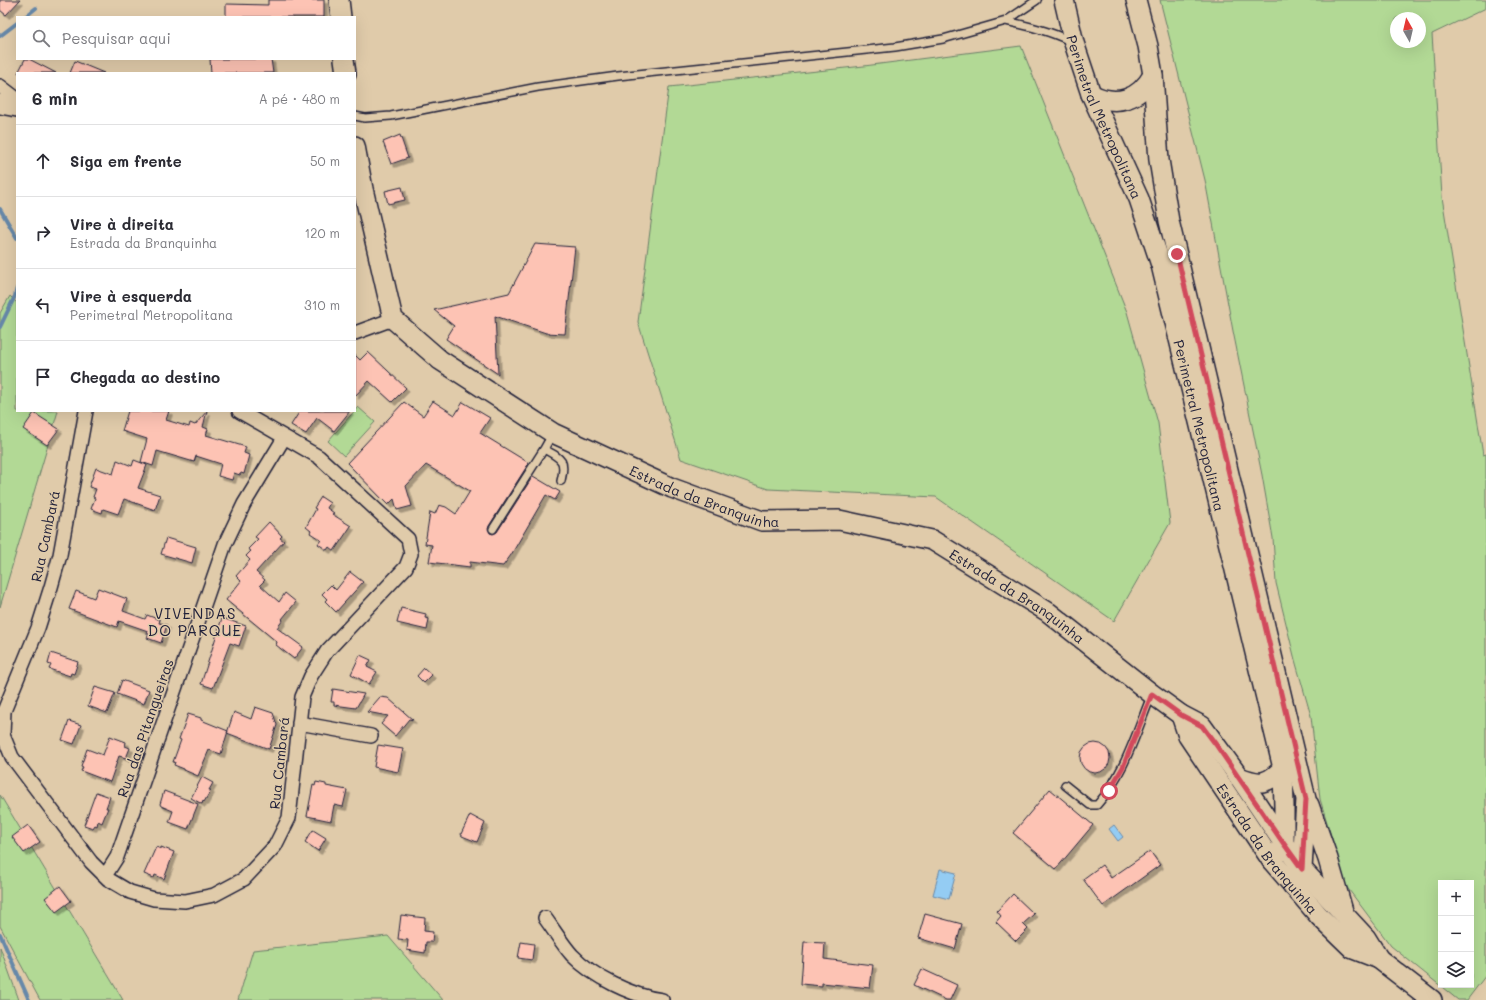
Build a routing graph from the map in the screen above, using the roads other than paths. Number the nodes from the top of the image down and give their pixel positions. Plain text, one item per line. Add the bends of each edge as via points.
1 (339, 0) edge
2 (1037, 0) edge
3 (1064, 0) edge
4 (1136, 0) edge
5 (341, 16) edge
6 (1006, 21) junction
7 (1074, 43) junction
8 (344, 60) edge
9 (346, 72) edge
10 (1153, 75) junction
11 (0, 86) edge
12 (1091, 94) junction
13 (16, 98) edge
14 (0, 104) edge
15 (16, 107) edge
16 (356, 116) edge
17 (356, 152) edge
18 (393, 319) junction
19 (356, 333) edge
20 (86, 412) edge
21 (241, 412) edge
22 (284, 438) junction
23 (548, 441) junction
24 (561, 481) dead end
25 (493, 529) dead end
26 (1152, 694) junction
27 (1181, 715) junction
28 (299, 723) junction
29 (371, 736) dead end
30 (1283, 768) junction
31 (1239, 776) junction
32 (1065, 785) dead end
33 (1306, 799) junction
34 (1284, 844) junction
35 (1272, 860) junction
36 (1302, 869) junction
37 (105, 876) junction
38 (1293, 886) junction
39 (1344, 915) junction
40 (544, 918) dead end
41 (1379, 959) junction
42 (662, 1000) edge
43 (1432, 1000) edge

1 - 5 main road
2 - 6 lane
3 - 7 main road, Perimetral Metropolitana
4 - 10 main road, Perimetral Metropolitana
6 - 7 lane via 1057,34
6 - 16 lane via 943,39 895,47 618,76 538,87 391,116
7 - 12 main road, Perimetral Metropolitana
8 - 9 main road
10 - 12 main road via 1144,88 1123,100 1106,100
10 - 33 main road, Perimetral Metropolitana via 1159,160 1169,221
11 - 13 street
12 - 30 main road, Perimetral Metropolitana via 1139,199 1161,265
14 - 15 main road
17 - 18 main road via 362,189
18 - 19 street
18 - 23 main road, Estrada da Branquinha via 440,360
20 - 37 street, Rua Cambará via 60,555 38,628 4,711 3,734 12,757 91,862
21 - 22 street, Rua Cambará
22 - 28 street, Rua Cambará via 319,457 408,540 411,554 406,567 327,651 311,676 302,697
22 - 37 street, Rua das Pitangueiras via 244,504 224,544 117,857
23 - 24 lane via 563,462
23 - 25 lane
23 - 26 main road, Estrada da Branquinha via 762,520 839,520 932,540 1048,612
26 - 27 main road, Estrada da Branquinha
26 - 32 lane via 1123,767 1097,805 1090,805
27 - 31 main road, Estrada da Branquinha via 1202,726
27 - 35 main road, Estrada da Branquinha via 1188,736
28 - 29 street
28 - 37 street, Rua Cambará via 289,818 275,846 244,879 214,895 185,900 154,899 130,892
30 - 31 main road via 1263,782 1254,783
30 - 34 main road, Perimetral Metropolitana
31 - 34 main road, Estrada da Branquinha
33 - 36 main road, Perimetral Metropolitana
33 - 39 main road via 1328,859
34 - 35 main road
34 - 36 main road, Estrada da Branquinha
35 - 38 main road, Estrada da Branquinha
36 - 38 main road
36 - 39 main road, Estrada da Branquinha
38 - 41 main road, Estrada da Branquinha via 1353,949
39 - 41 main road, Estrada da Branquinha via 1366,938
40 - 42 street via 573,955 605,980 647,998
41 - 43 main road, Estrada da Branquinha

